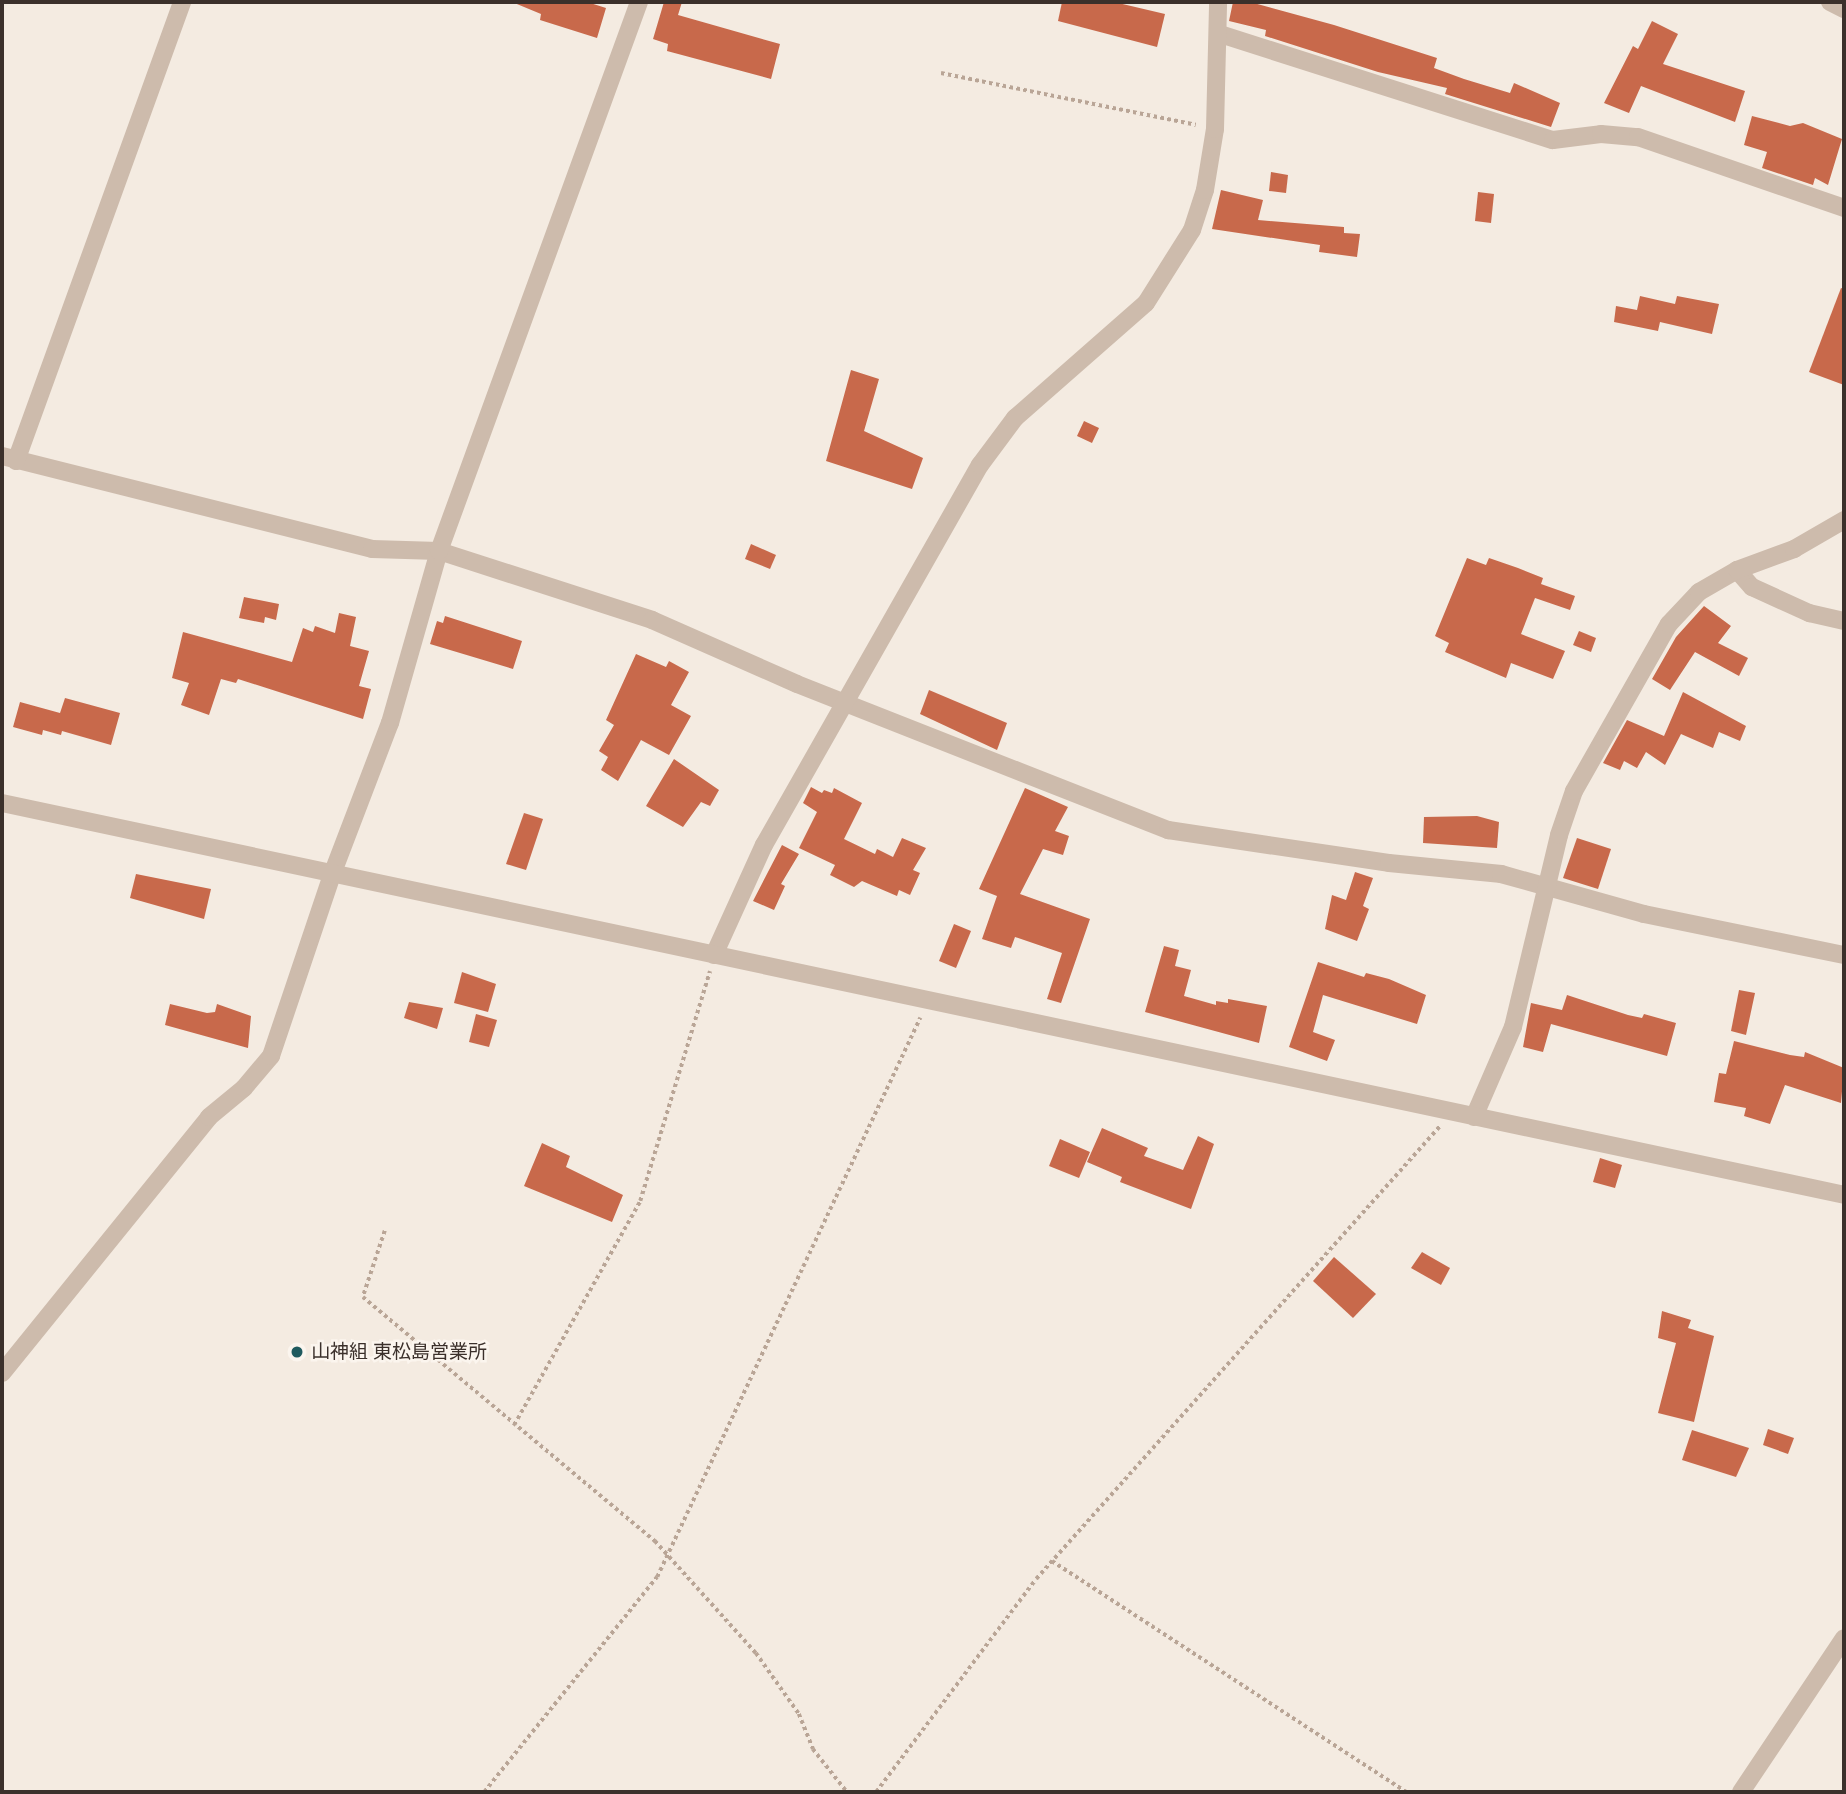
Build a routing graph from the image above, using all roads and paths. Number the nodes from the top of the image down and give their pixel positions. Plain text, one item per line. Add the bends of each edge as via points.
1 (182, 2) edge
2 (639, 2) edge
3 (1218, 2) edge
4 (1830, 2) edge
5 (1844, 9) edge
6 (1220, 34) junction
7 (942, 73) dead end
8 (1215, 129) junction
9 (1844, 208) edge
10 (9, 459) edge
11 (1844, 520) edge
12 (439, 551) junction
13 (1737, 570) junction
14 (1844, 621) edge
15 (845, 702) junction
16 (2, 803) edge
17 (333, 872) junction
18 (1547, 885) junction
19 (714, 955) junction
20 (1844, 955) edge
21 (927, 1002) junction
22 (1452, 1113) junction
23 (1474, 1117) junction
24 (1844, 1195) edge
25 (385, 1231) dead end
26 (2, 1373) edge
27 (514, 1425) junction
28 (668, 1554) junction
29 (1052, 1561) junction
30 (1844, 1638) edge
31 (484, 1792) edge
32 (847, 1792) edge
33 (876, 1792) edge
34 (1406, 1792) edge
35 (1741, 1792) edge

1 - 10 street
2 - 12 street
3 - 6 street
4 - 5 street
6 - 8 street
6 - 9 street via 1553,140 1601,134 1638,137
7 - 8 path
8 - 15 street via 1205,190 1192,230 1171,268 1146,303 1014,418 995,442
10 - 12 street via 372,550
11 - 13 street via 1794,549
12 - 15 street via 652,620
12 - 17 street via 390,723
13 - 14 street via 1761,592 1809,613
13 - 18 street via 1699,592 1669,624 1574,791
15 - 18 street via 1168,830 1389,863 1501,874
15 - 19 street via 764,845
16 - 17 street
17 - 19 street
17 - 26 street via 271,1056 209,1117
18 - 20 street via 1644,914
18 - 23 street via 1513,1027
19 - 21 street
19 - 27 path via 640,1201
21 - 22 street
21 - 28 path
22 - 23 street
22 - 29 path
23 - 24 street
25 - 27 path via 363,1297
27 - 28 path
28 - 31 path via 657,1577
28 - 32 path via 756,1653 799,1714 813,1749
29 - 33 path
29 - 34 path
30 - 35 street

